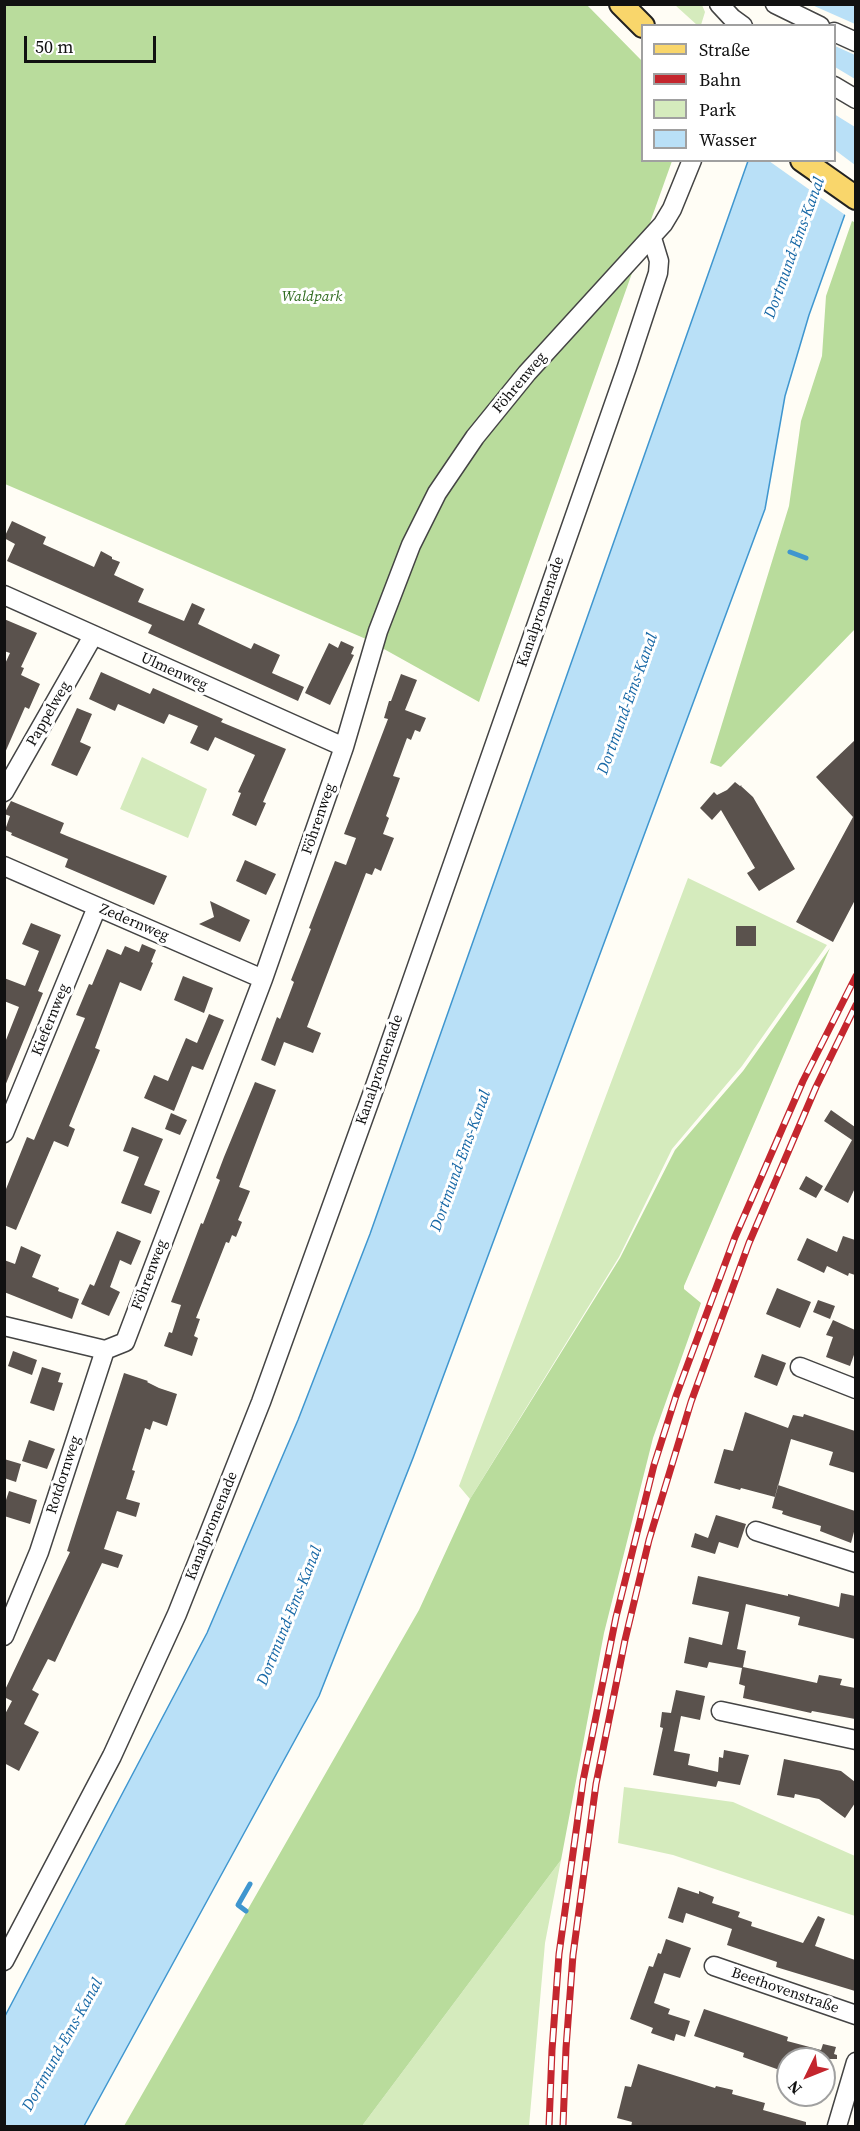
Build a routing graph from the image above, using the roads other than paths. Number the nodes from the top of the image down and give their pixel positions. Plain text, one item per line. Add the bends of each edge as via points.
1 (621, 4) edge
2 (719, 4) edge
3 (779, 7) edge
4 (735, 23) edge
5 (641, 24) edge
6 (816, 24) edge
7 (836, 33) edge
8 (855, 42) edge
9 (836, 87) edge
10 (855, 99) edge
11 (691, 162) edge
12 (805, 162) edge
13 (855, 198) edge
14 (652, 238) junction
15 (4, 595) edge
16 (93, 636) junction
17 (344, 747) junction
18 (4, 792) edge
19 (4, 866) edge
20 (97, 907) junction
21 (263, 979) junction
22 (10, 1107) edge
23 (4, 1133) edge
24 (4, 1326) edge
25 (105, 1350) junction
26 (800, 1367) dead end
27 (855, 1389) edge
28 (756, 1531) dead end
29 (855, 1563) edge
30 (13, 1595) edge
31 (4, 1636) edge
32 (721, 1711) dead end
33 (855, 1740) edge
34 (4, 1961) edge
35 (714, 1966) dead end
36 (855, 2015) edge
37 (855, 2062) edge
38 (837, 2127) edge

1 - 5 main road
2 - 4 street
3 - 6 street
7 - 8 street
9 - 10 street
11 - 14 street via 672,209
12 - 13 main road
14 - 17 street, Föhrenweg via 527,372 437,493 397,578
14 - 34 street, Kanalpromenade via 659,261 658,273 627,367 261,1402 172,1625 112,1756
15 - 16 street, Ulmenweg
16 - 17 street, Ulmenweg
16 - 18 street, Pappelweg
17 - 21 street, Föhrenweg
19 - 20 street, Zedernweg
20 - 21 street, Zedernweg
20 - 22 street, Kiefernweg
21 - 25 street, Föhrenweg via 125,1342
22 - 23 street, Kiefernweg
24 - 25 street
25 - 30 street, Rotdornweg via 39,1552
26 - 27 street
28 - 29 street
30 - 31 street, Rotdornweg
32 - 33 street
35 - 36 street, Beethovenstraße
37 - 38 street

